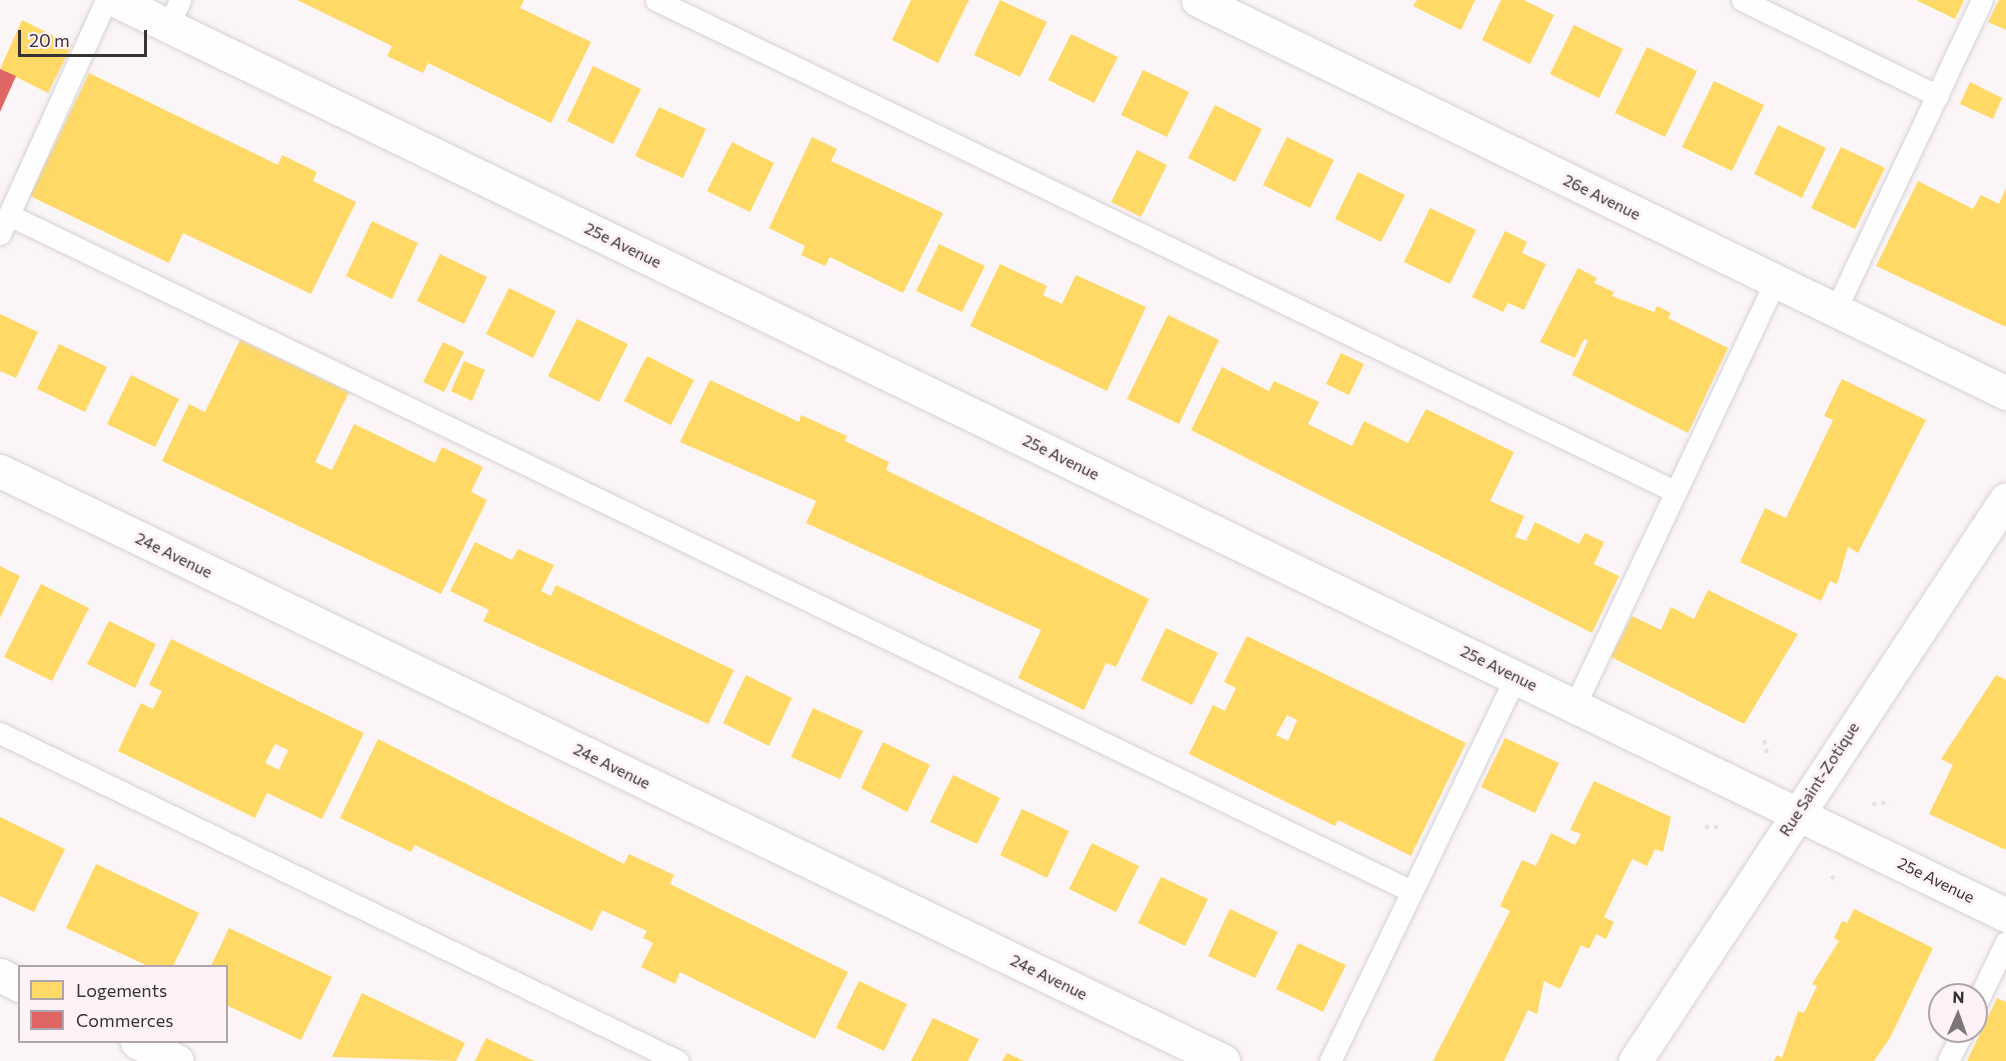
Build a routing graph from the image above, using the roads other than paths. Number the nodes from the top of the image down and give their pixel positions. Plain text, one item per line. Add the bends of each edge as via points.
1 (106, 0) edge
2 (115, 0) edge
3 (656, 0) edge
4 (1198, 0) edge
5 (1742, 0) edge
6 (1982, 0) edge
7 (174, 13) edge
8 (1938, 96) junction
9 (9, 215) junction
10 (0, 234) edge
11 (1775, 281) junction
12 (1835, 311) junction
13 (2006, 393) edge
14 (0, 471) edge
15 (1676, 492) junction
16 (2006, 498) edge
17 (1516, 677) junction
18 (1575, 705) junction
19 (0, 733) edge
20 (1796, 813) junction
21 (1411, 891) junction
22 (2006, 915) edge
23 (2006, 942) edge
24 (0, 975) edge
25 (1986, 983) edge
26 (18, 984) edge
27 (141, 1043) edge
28 (1957, 1043) edge
29 (177, 1061) edge
30 (678, 1061) edge
31 (1223, 1061) edge
32 (1330, 1061) edge
33 (1635, 1061) edge
34 (1948, 1061) edge

1 - 9 lane
2 - 7 street, 25e Avenue
3 - 15 lane
4 - 11 street, 26e Avenue
5 - 8 lane
6 - 8 lane
7 - 17 street, 25e Avenue
8 - 12 lane
9 - 10 lane
9 - 21 lane
11 - 12 street, 26e Avenue
11 - 15 lane
12 - 13 street, 26e Avenue
14 - 31 street, 24e Avenue
15 - 18 lane
16 - 20 street, Rue Saint-Zotique
17 - 18 street, 25e Avenue
17 - 21 lane
18 - 20 street, 25e Avenue
19 - 30 lane
20 - 22 street, 25e Avenue
20 - 33 street, Rue Saint-Zotique
21 - 32 lane
23 - 25 lane
24 - 26 street
27 - 29 street
28 - 34 lane

